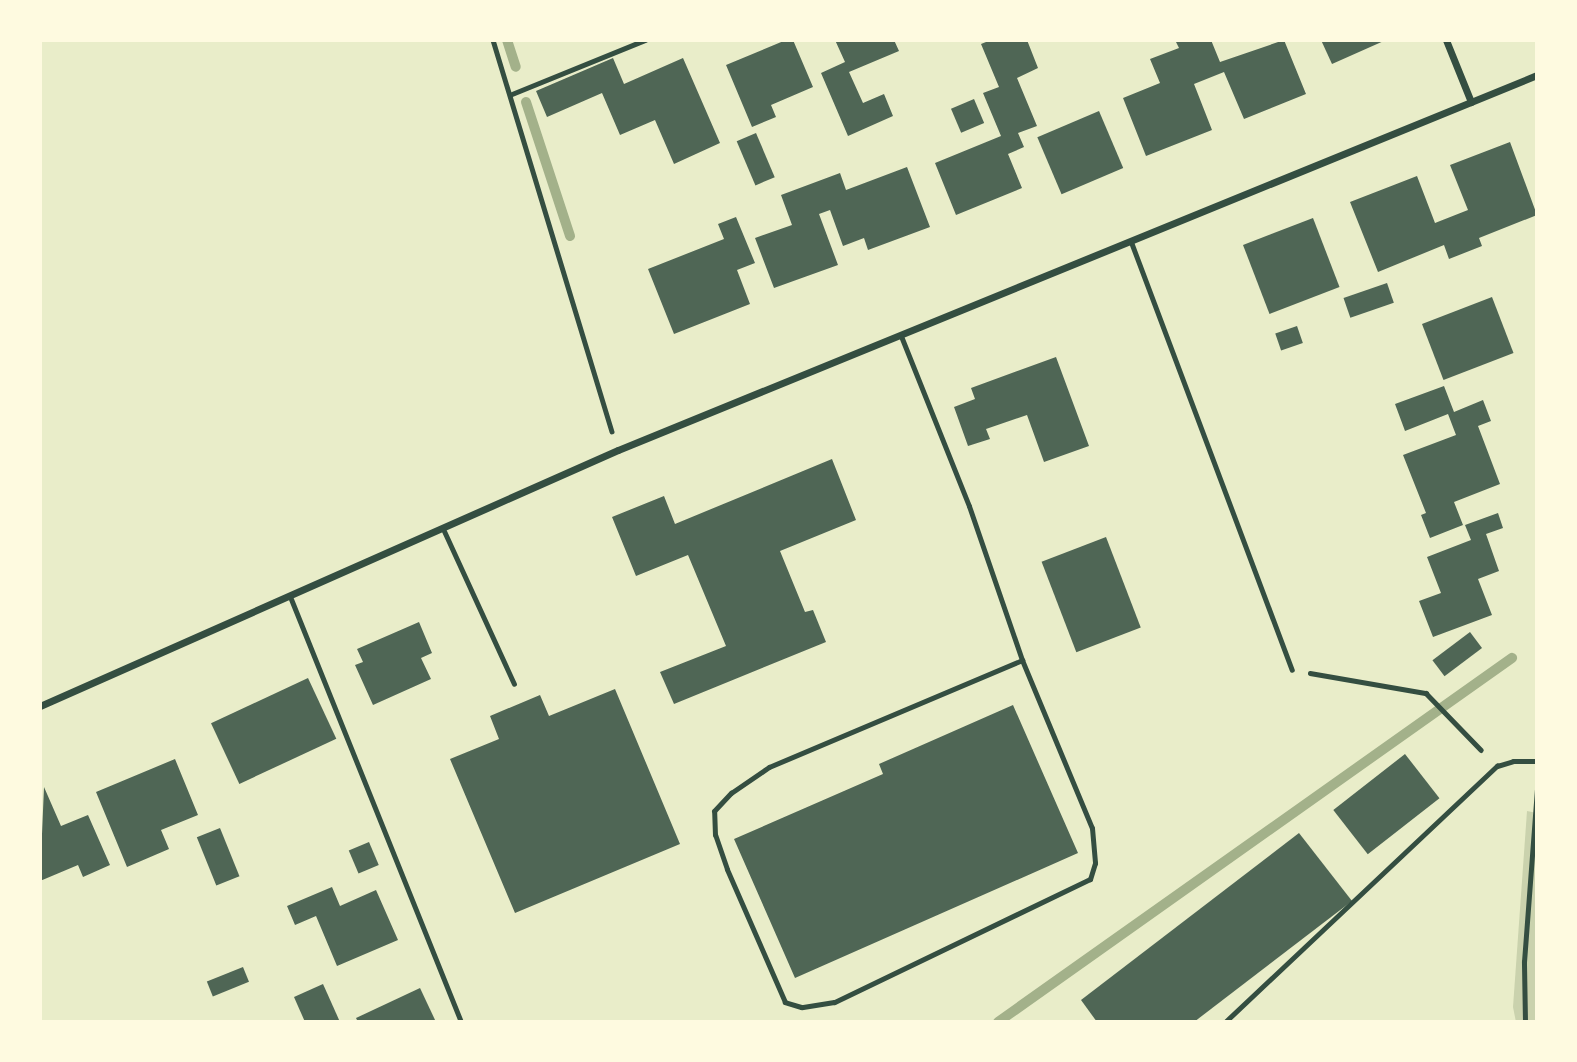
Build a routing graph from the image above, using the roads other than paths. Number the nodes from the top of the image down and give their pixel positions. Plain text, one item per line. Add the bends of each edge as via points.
1 (1446, 40) edge
2 (1537, 75) edge
3 (1471, 102) junction
4 (1131, 242) junction
5 (901, 336) junction
6 (444, 531) junction
7 (291, 599) junction
8 (1022, 660) junction
9 (1292, 670) road end
10 (514, 684) dead end
11 (40, 706) edge
12 (1537, 761) edge
13 (461, 1022) edge
14 (1225, 1022) edge

1 - 3 street
2 - 3 street
3 - 4 street
4 - 5 street
4 - 9 lane
5 - 6 street via 618,450
5 - 8 lane via 969,506
6 - 7 street
6 - 10 lane
7 - 11 street
7 - 13 lane
8 - 8 lane via 1092,828 1095,863 1090,879 834,1002 802,1007 785,1002 727,869 715,835 714,811 769,767
12 - 14 lane via 1497,766

